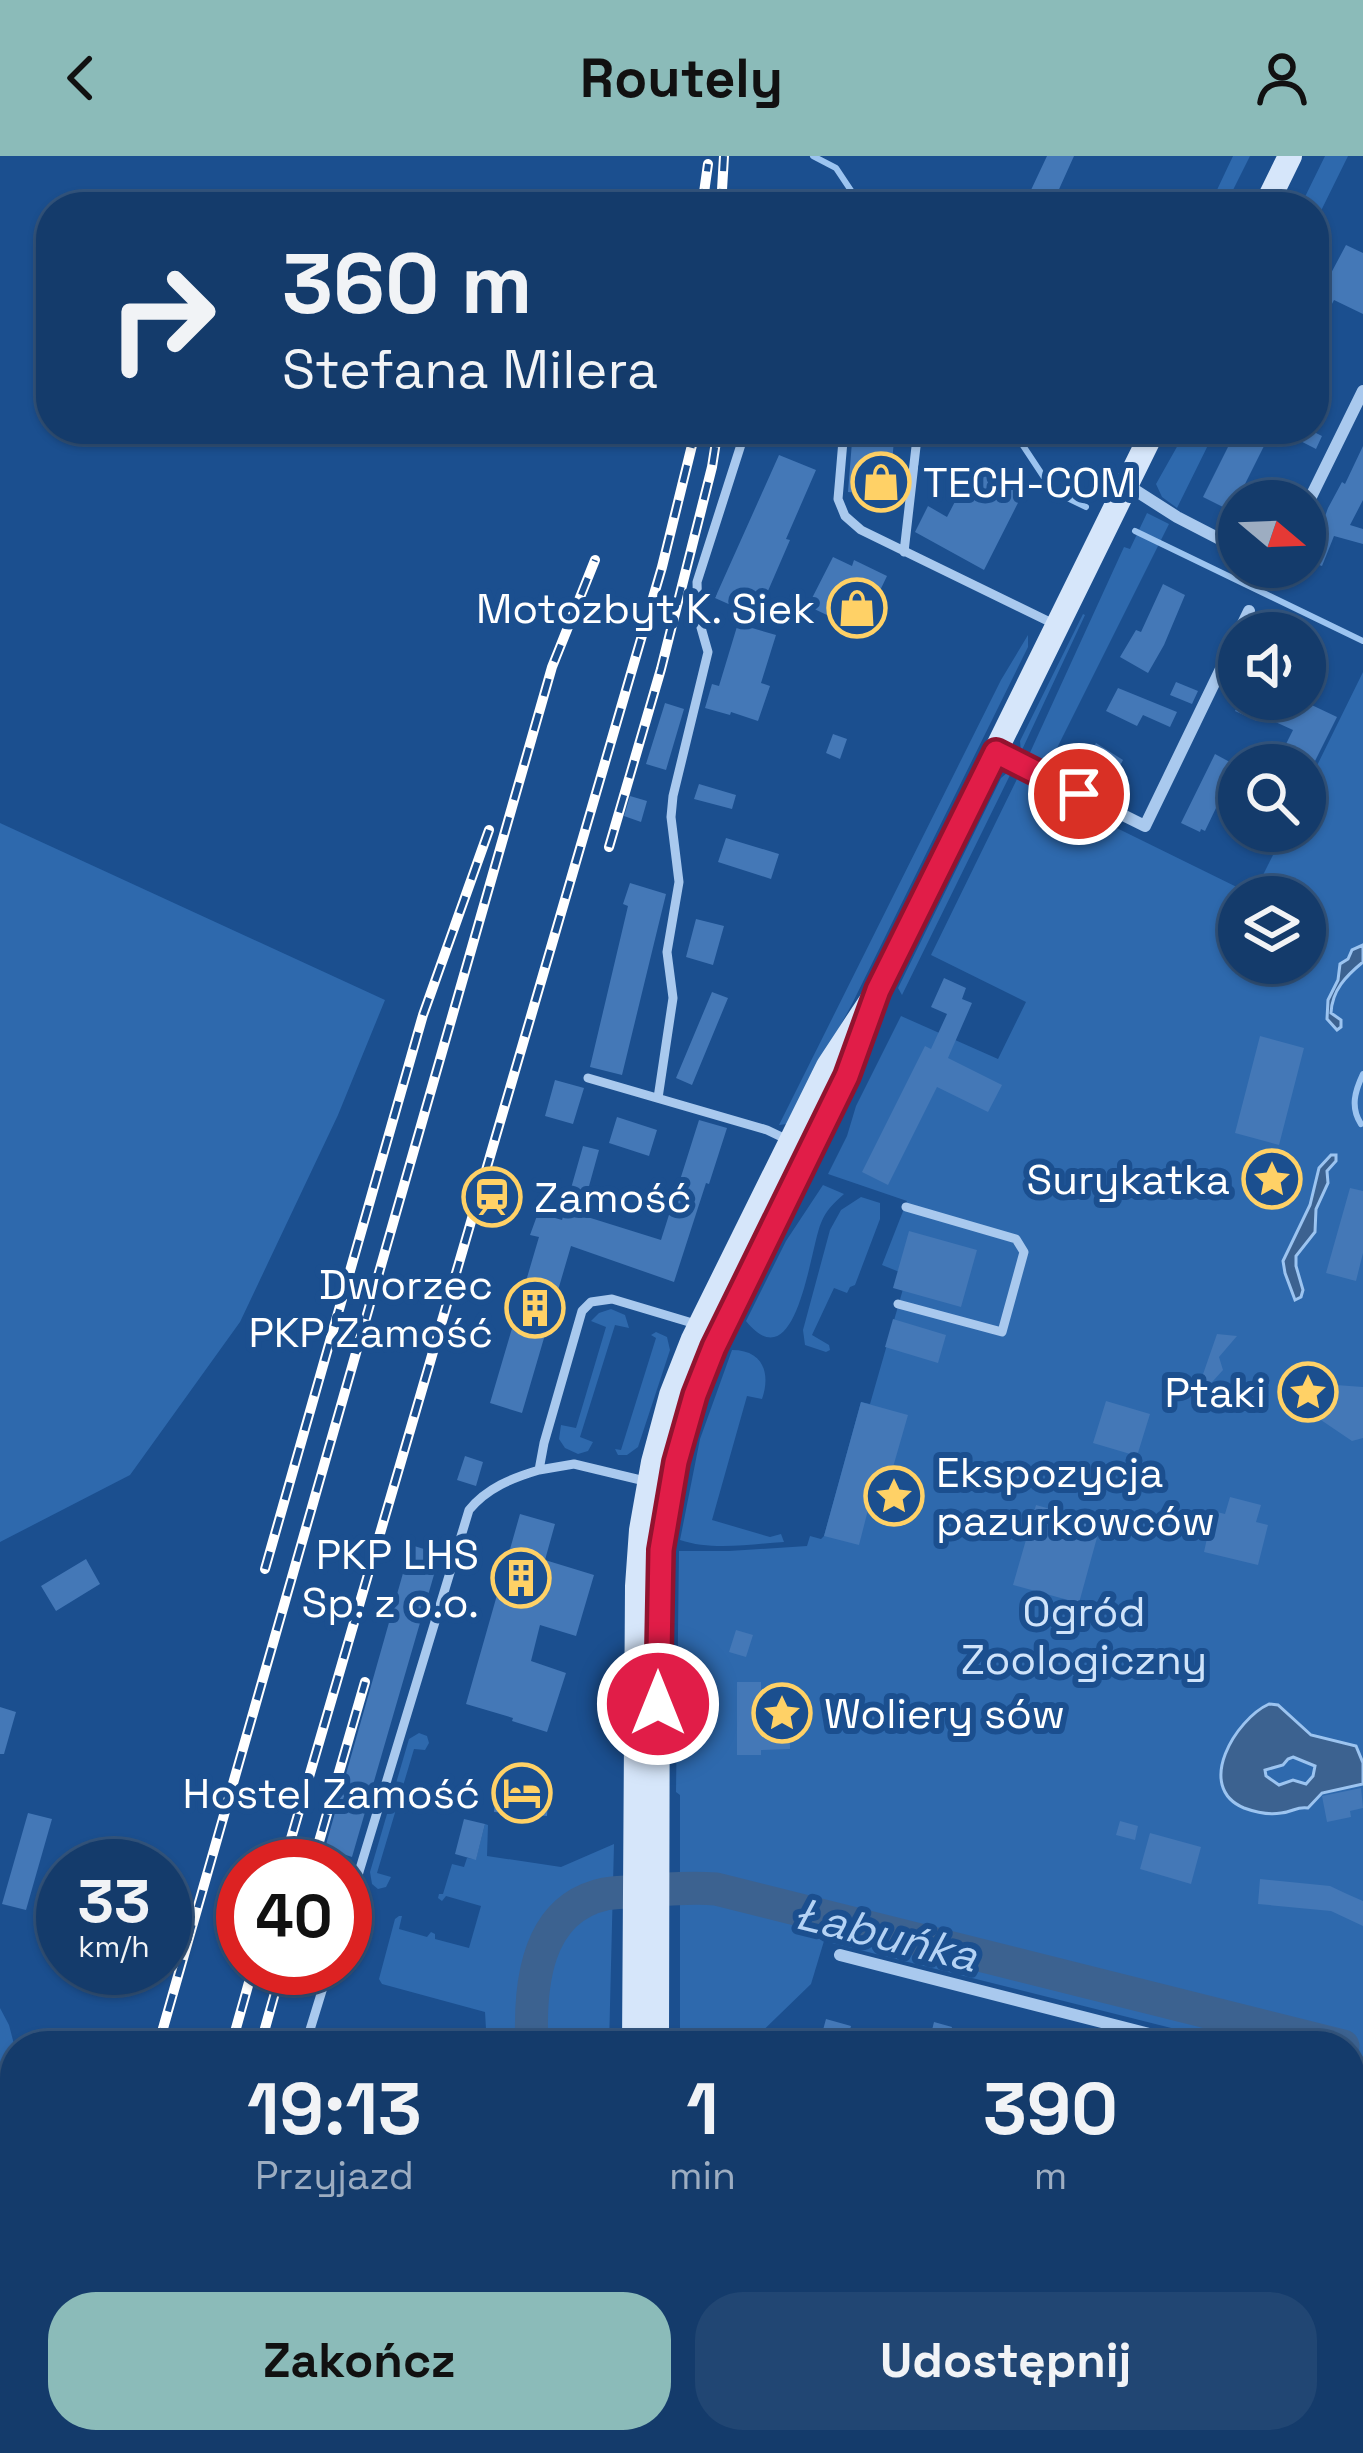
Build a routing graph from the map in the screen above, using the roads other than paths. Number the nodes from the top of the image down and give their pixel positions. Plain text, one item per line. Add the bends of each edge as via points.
1 (1290, 156) edge
2 (1272, 192) edge
3 (1363, 391) edge
4 (741, 444) edge
5 (843, 444) edge
6 (916, 444) edge
7 (1146, 444) edge
8 (1319, 480) edge
9 (1126, 485) junction
10 (1218, 538) edge
11 (904, 552) junction
12 (1249, 610) dead end
13 (1058, 626) junction
14 (996, 752) junction
15 (878, 990) junction
16 (588, 1078) dead end
17 (658, 1098) junction
18 (790, 1141) junction
19 (906, 1207) dead end
20 (898, 1304) dead end
21 (711, 1329) junction
22 (539, 1470) junction
23 (660, 1484) junction
24 (369, 1839) edge
25 (646, 1944) junction
26 (840, 1955) dead end
27 (321, 1995) edge
28 (310, 2031) edge
29 (636, 2031) edge
30 (655, 2031) edge
31 (1137, 2031) edge

1 - 2 street
3 - 8 street
4 - 17 lane via 697,582 707,652 673,796 679,882
5 - 11 lane via 838,499 845,515
6 - 11 lane
7 - 9 street
9 - 10 street
9 - 13 street
11 - 13 lane
12 - 14 street via 1144,826
13 - 14 street
14 - 15 street
15 - 18 street
15 - 21 street via 847,1076
16 - 17 lane
17 - 18 lane
18 - 21 street
19 - 20 lane via 1016,1239 1024,1252 1002,1332
21 - 22 lane via 612,1298 590,1302
21 - 23 street
22 - 23 lane via 574,1464
22 - 24 lane via 504,1482 470,1510
23 - 25 street
25 - 29 street
25 - 30 street
26 - 31 street
27 - 28 lane

